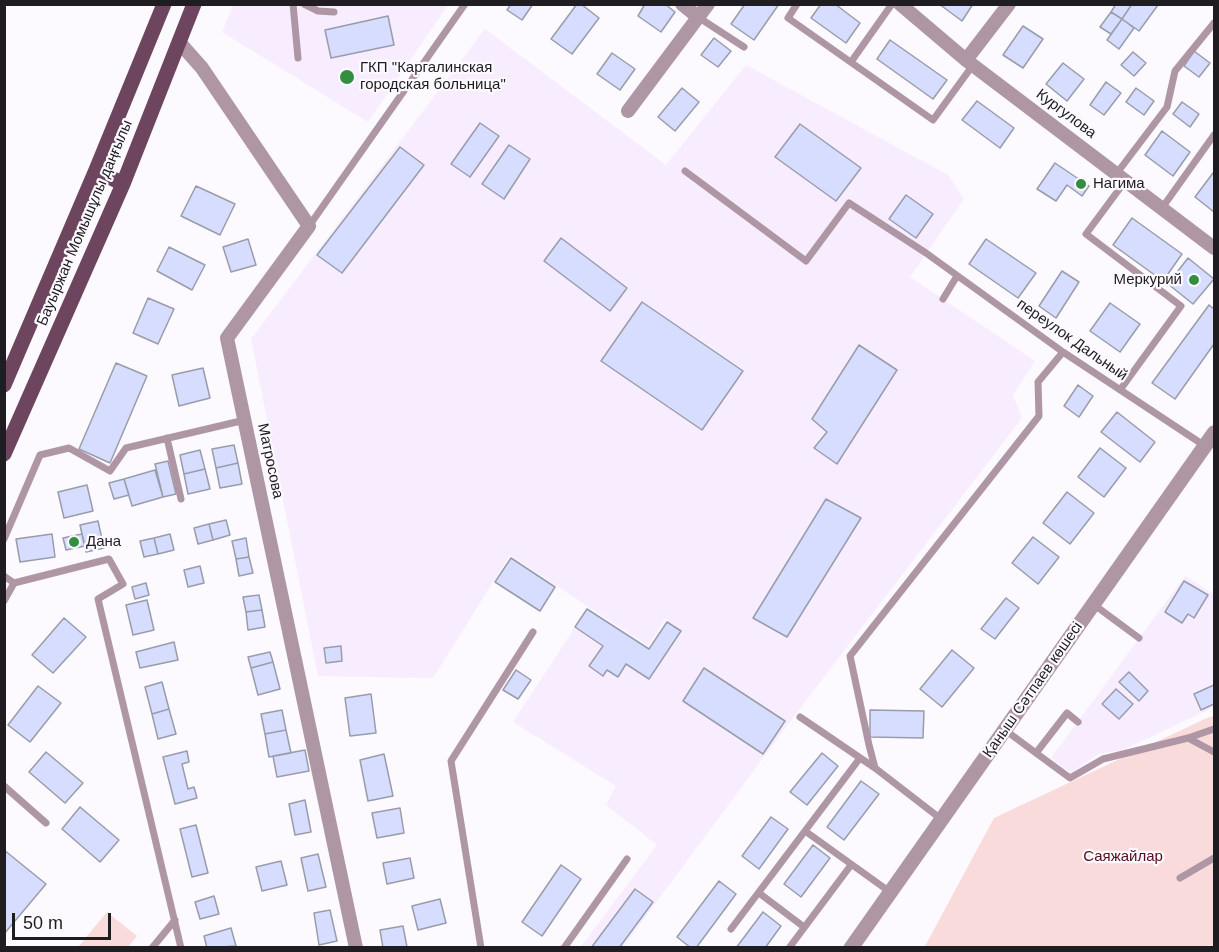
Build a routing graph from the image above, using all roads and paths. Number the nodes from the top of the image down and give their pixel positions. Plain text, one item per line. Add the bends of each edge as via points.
1 (164, 4) edge
2 (194, 4) edge
3 (293, 4) edge
4 (304, 4) edge
5 (465, 4) edge
6 (682, 4) edge
7 (708, 4) edge
8 (797, 4) edge
9 (892, 4) edge
10 (900, 4) edge
11 (1009, 4) edge
12 (334, 12) dead end
13 (698, 16) junction
14 (1215, 23) edge
15 (179, 42) junction
16 (744, 47) dead end
17 (298, 58) dead end
18 (850, 62) junction
19 (970, 63) junction
20 (628, 111) dead end
21 (1215, 135) edge
22 (96, 170) junction
23 (685, 171) dead end
24 (1121, 177) junction
25 (123, 184) junction
26 (1162, 208) junction
27 (309, 226) junction
28 (1215, 248) edge
29 (957, 276) junction
30 (943, 299) dead end
31 (1063, 352) junction
32 (4, 385) edge
33 (1120, 390) junction
34 (245, 420) junction
35 (1215, 433) edge
36 (167, 438) junction
37 (1205, 446) junction
38 (4, 454) edge
39 (181, 499) dead end
40 (4, 538) edge
41 (4, 576) edge
42 (14, 583) junction
43 (4, 601) edge
44 (1093, 604) junction
45 (533, 632) dead end
46 (1139, 638) dead end
47 (800, 717) dead end
48 (1078, 722) dead end
49 (1215, 729) edge
50 (1005, 730) junction
51 (1188, 738) junction
52 (1215, 752) edge
53 (1036, 753) junction
54 (860, 758) junction
55 (875, 768) junction
56 (4, 786) edge
57 (941, 819) junction
58 (46, 823) dead end
59 (805, 831) junction
60 (1215, 858) edge
61 (627, 859) dead end
62 (851, 865) junction
63 (1180, 878) dead end
64 (890, 892) junction
65 (759, 893) junction
66 (175, 920) junction
67 (804, 927) junction
68 (731, 929) dead end
69 (152, 948) edge
70 (181, 948) edge
71 (356, 948) edge
72 (481, 948) edge
73 (564, 948) edge
74 (789, 948) edge
75 (850, 948) edge

1 - 22 main road, Бауыржан Момышұлы даңғылы
2 - 15 main road, Бауыржан Момышұлы даңғылы
3 - 17 lane
4 - 12 lane via 318,11
5 - 27 lane
6 - 13 street
7 - 13 street
8 - 18 lane via 788,18
9 - 18 lane
10 - 19 street, Кургулова
11 - 19 street
13 - 16 lane
13 - 20 street
14 - 24 lane via 1175,71 1167,107
15 - 25 main road, Бауыржан Момышұлы даңғылы
15 - 27 street via 202,68
18 - 19 lane via 933,120
19 - 24 street, Кургулова
21 - 26 lane
22 - 25 main road
22 - 32 main road, Бауыржан Момышұлы даңғылы
23 - 29 lane, переулок Дальный via 806,261 849,203
24 - 26 street, Кургулова
24 - 33 lane via 1086,234 1181,306
25 - 38 main road, Бауыржан Момышұлы даңғылы
26 - 28 street, Кургулова
27 - 34 street, Матросова via 227,338
29 - 30 lane
29 - 31 lane, переулок Дальный
31 - 33 lane, переулок Дальный
31 - 55 lane via 1038,382 1039,416 850,656
33 - 37 lane, переулок Дальный
34 - 36 lane
34 - 71 street, Матросова
35 - 37 street, Қаныш Сәтпаев көшесі
36 - 39 lane
36 - 40 lane via 126,447 110,471 69,448 40,455
37 - 44 street, Қаныш Сәтпаев көшесі
41 - 42 lane
42 - 43 lane
42 - 66 lane via 109,559 123,584 98,599
44 - 46 lane
44 - 50 street, Қаныш Сәтпаев көшесі
45 - 72 lane via 451,761
47 - 54 lane
48 - 53 lane via 1067,713
49 - 51 lane
50 - 53 lane
50 - 57 street, Қаныш Сәтпаев көшесі
51 - 52 lane
51 - 53 lane via 1104,759 1070,778
54 - 55 lane
54 - 59 lane
55 - 57 lane
56 - 58 lane
57 - 64 street, Қаныш Сәтпаев көшесі
59 - 62 lane
59 - 65 lane
60 - 63 lane
61 - 73 lane
62 - 64 lane
62 - 67 lane
64 - 75 street, Қаныш Сәтпаев көшесі
65 - 67 lane
65 - 68 lane
66 - 69 lane
66 - 70 lane
67 - 74 lane

